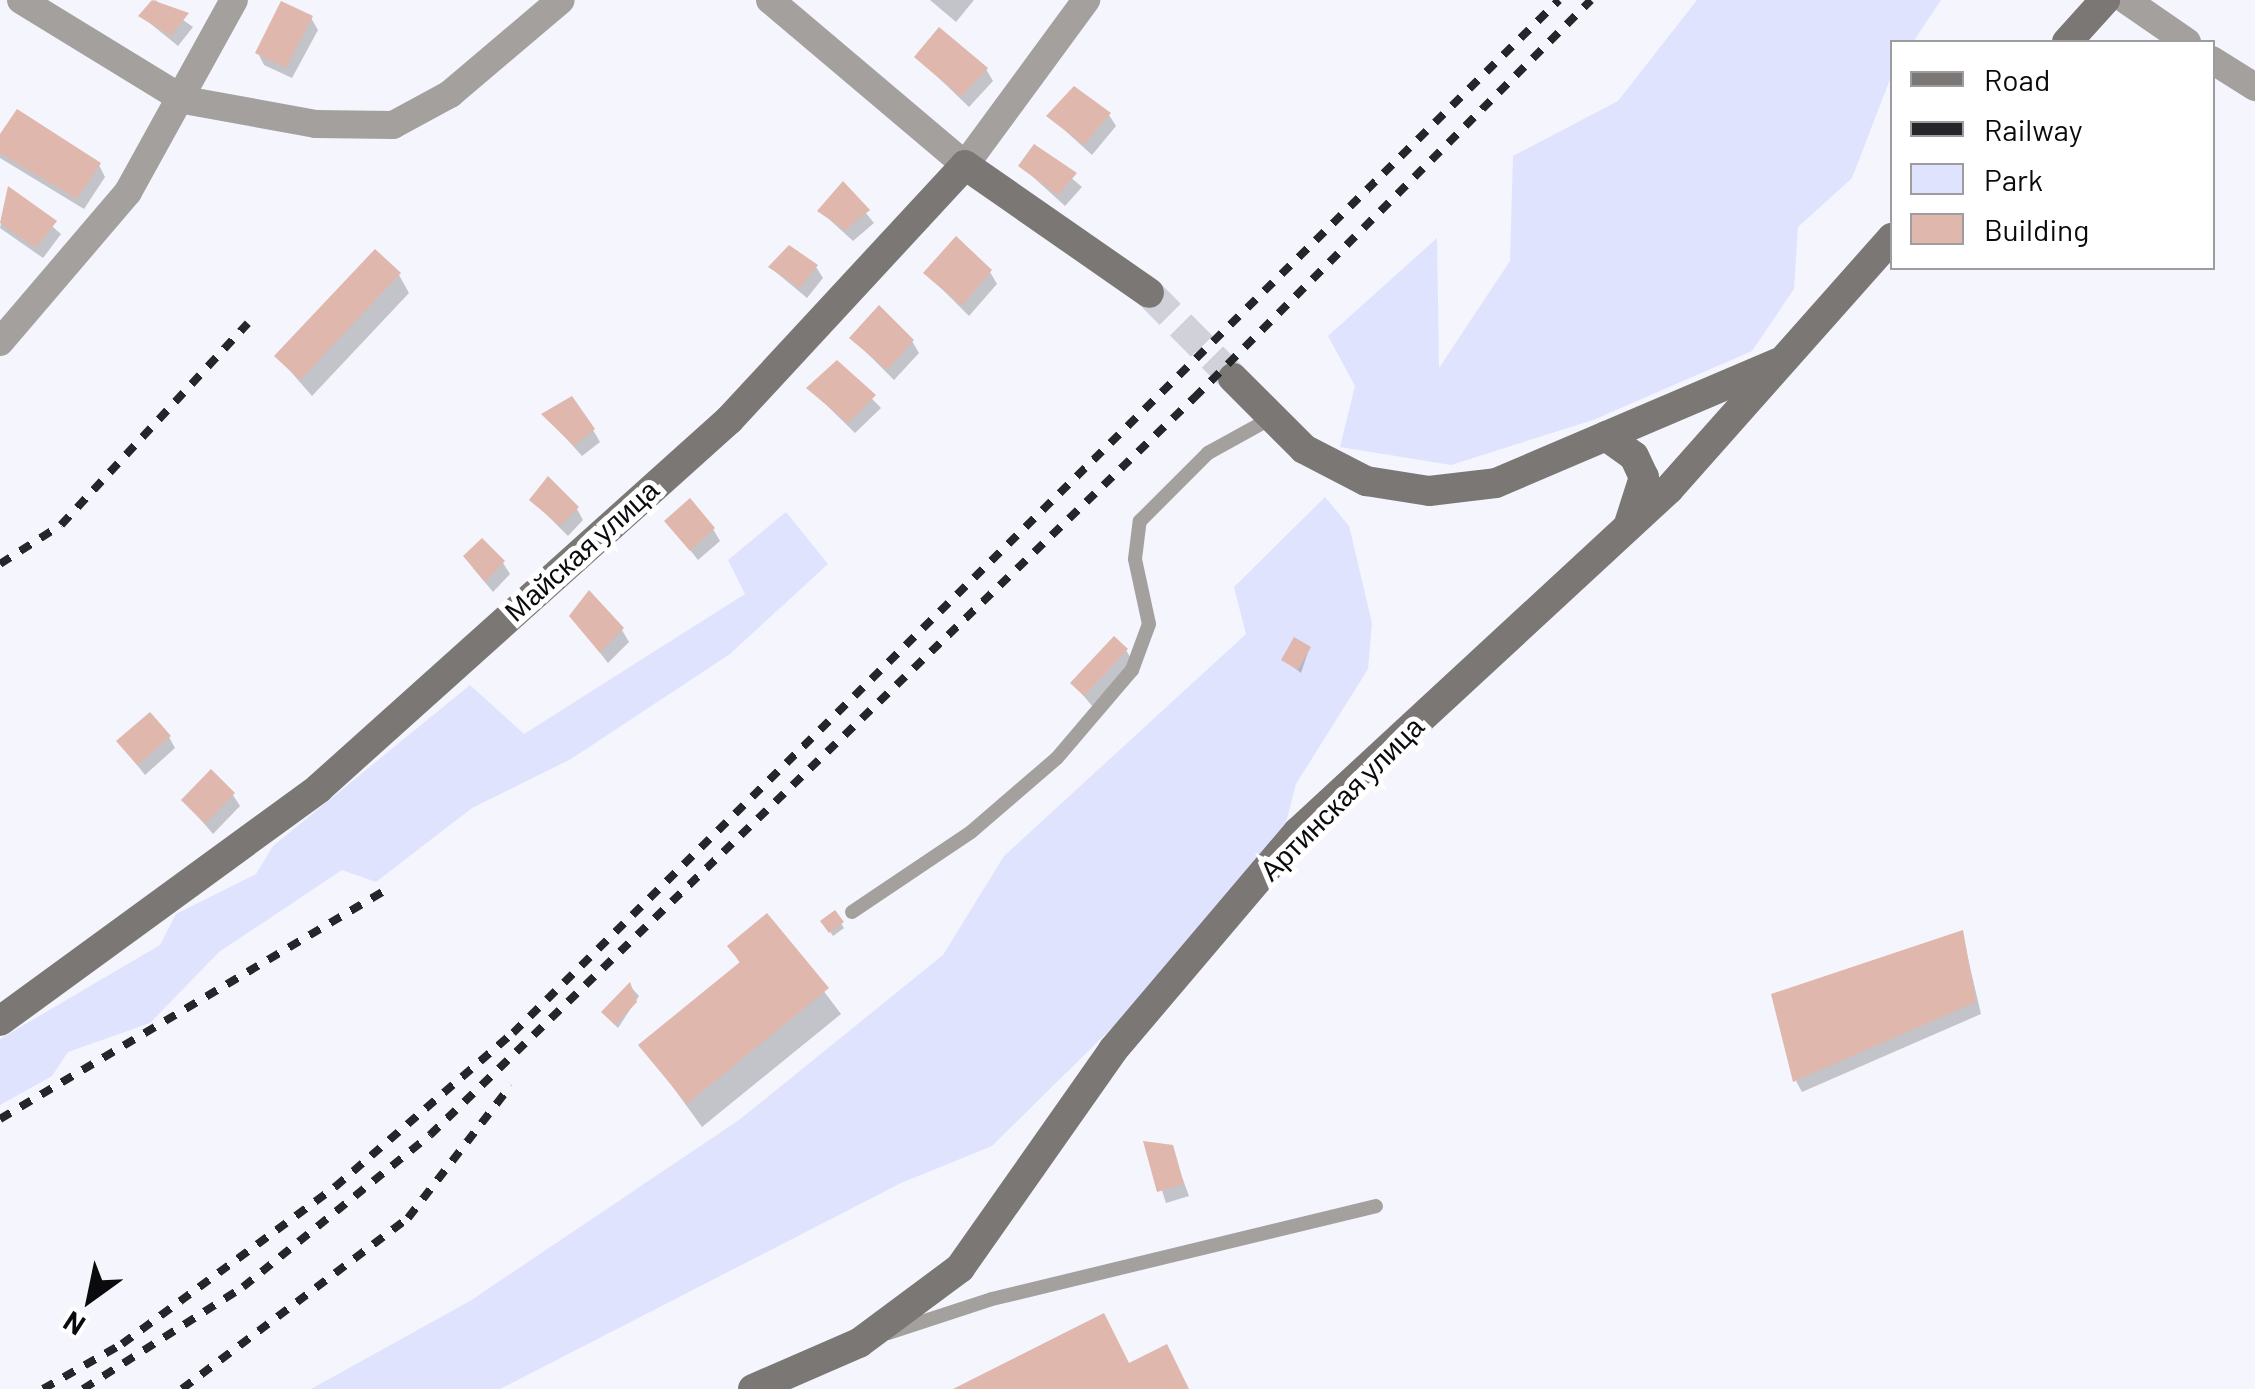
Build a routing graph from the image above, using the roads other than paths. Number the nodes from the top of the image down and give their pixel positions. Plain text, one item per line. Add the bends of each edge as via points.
1 (22, 0) edge
2 (234, 0) edge
3 (561, 0) edge
4 (770, 0) edge
5 (1086, 0) edge
6 (2105, 0) edge
7 (2126, 0) edge
8 (2069, 40) edge
9 (2184, 40) edge
10 (2215, 62) edge
11 (2255, 86) edge
12 (184, 100) junction
13 (965, 164) junction
14 (1890, 240) edge
15 (1149, 293) tunnel mouth
16 (0, 342) edge
17 (1784, 360) junction
18 (1233, 378) tunnel mouth
19 (1268, 420) junction
20 (1606, 436) junction
21 (1628, 526) junction
22 (852, 912) dead end
23 (0, 1021) edge
24 (1376, 1206) dead end
25 (859, 1343) junction
26 (753, 1389) edge

1 - 12 street
2 - 12 street
3 - 12 street via 450,94 394,126 316,124
4 - 13 street
5 - 13 street, Майская улица
6 - 8 street
7 - 9 street
10 - 11 street
12 - 16 street via 128,192
13 - 15 street
13 - 23 street, Майская улица via 742,408 319,788
14 - 17 street, Артинская улица
17 - 20 street
17 - 21 street, Артинская улица
18 - 19 street
19 - 20 street via 1366,481 1429,491 1496,483
19 - 22 lane via 1208,453 1140,521 1135,559 1149,624 1132,670 1000,807
20 - 21 street via 1644,477
21 - 25 street, Артинская улица via 1298,832 1113,1050 960,1268
24 - 25 lane via 992,1299
25 - 26 street, Артинская улица

